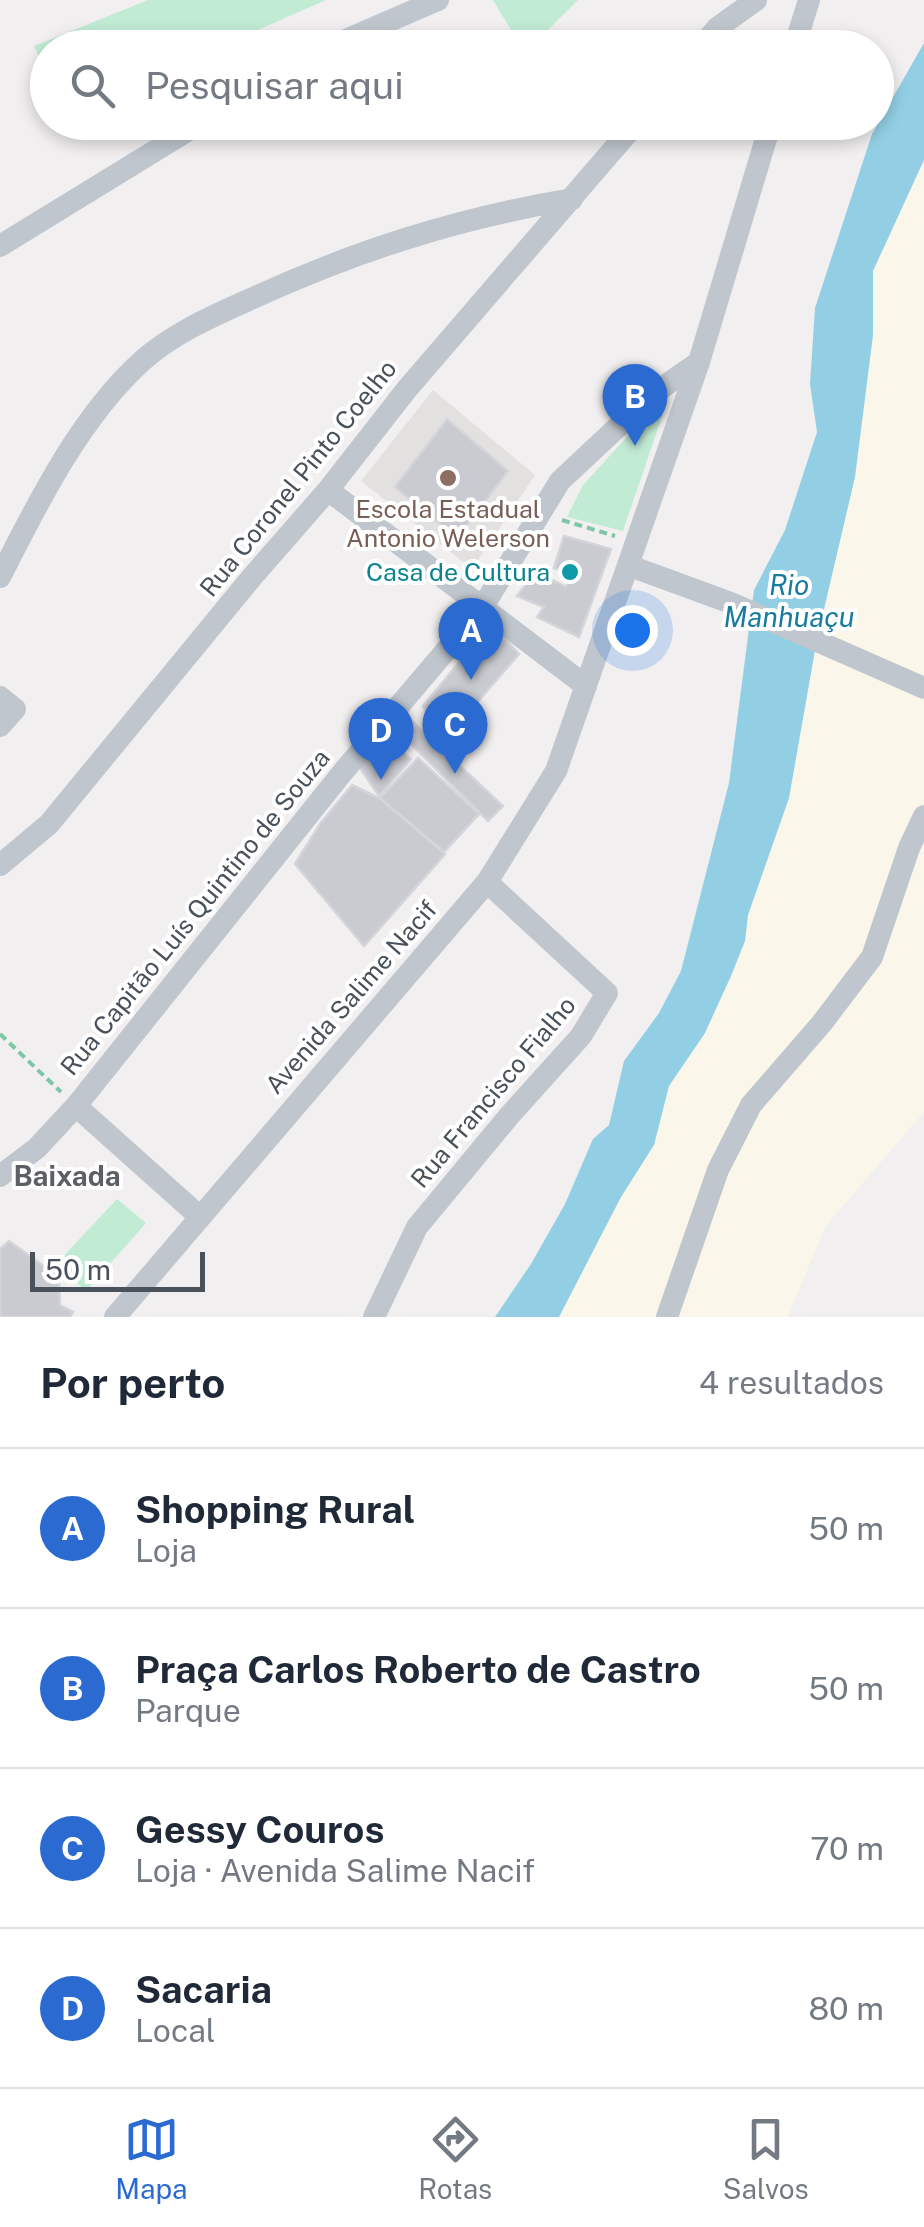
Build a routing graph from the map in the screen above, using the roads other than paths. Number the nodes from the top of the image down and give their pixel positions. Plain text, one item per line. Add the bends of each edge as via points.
1 (438, 0) edge
2 (756, 0) edge
3 (809, 0) edge
4 (369, 30) edge
5 (715, 30) edge
6 (800, 30) edge
7 (173, 140) edge
8 (622, 140) edge
9 (766, 140) edge
10 (572, 199) junction
11 (0, 246) edge
12 (700, 362) junction
13 (328, 490) junction
14 (630, 566) junction
15 (0, 577) edge
16 (482, 608) junction
17 (586, 686) junction
18 (924, 688) edge
19 (924, 816) edge
20 (0, 866) edge
21 (487, 882) junction
22 (76, 1106) junction
23 (0, 1176) edge
24 (199, 1216) junction
25 (115, 1317) edge
26 (374, 1317) edge
27 (667, 1317) edge

1 - 4 street
2 - 5 street
3 - 6 street
7 - 11 street
8 - 10 street, Rua Coronel Pinto Coelho
9 - 12 street
10 - 13 street, Rua Coronel Pinto Coelho
10 - 15 street via 418,232 172,336 138,364 86,430 42,494
12 - 14 street
12 - 16 street, Rua Capitão Luís Quintino de Souza via 653,394 560,481
13 - 16 street
13 - 20 street, Rua Coronel Pinto Coelho via 49,824
14 - 17 street, Avenida Salime Nacif
14 - 18 street
16 - 17 street
16 - 22 street, Rua Capitão Luís Quintino de Souza
17 - 21 street, Avenida Salime Nacif via 556,771
19 - 27 street via 872,957 750,1105 718,1170
21 - 24 street, Avenida Salime Nacif
21 - 26 street, Rua Francisco Fialho via 607,992 581,1036 417,1226
22 - 23 street, Rua Capitão Luís Quintino de Souza
22 - 24 street
24 - 25 street, Avenida Salime Nacif

